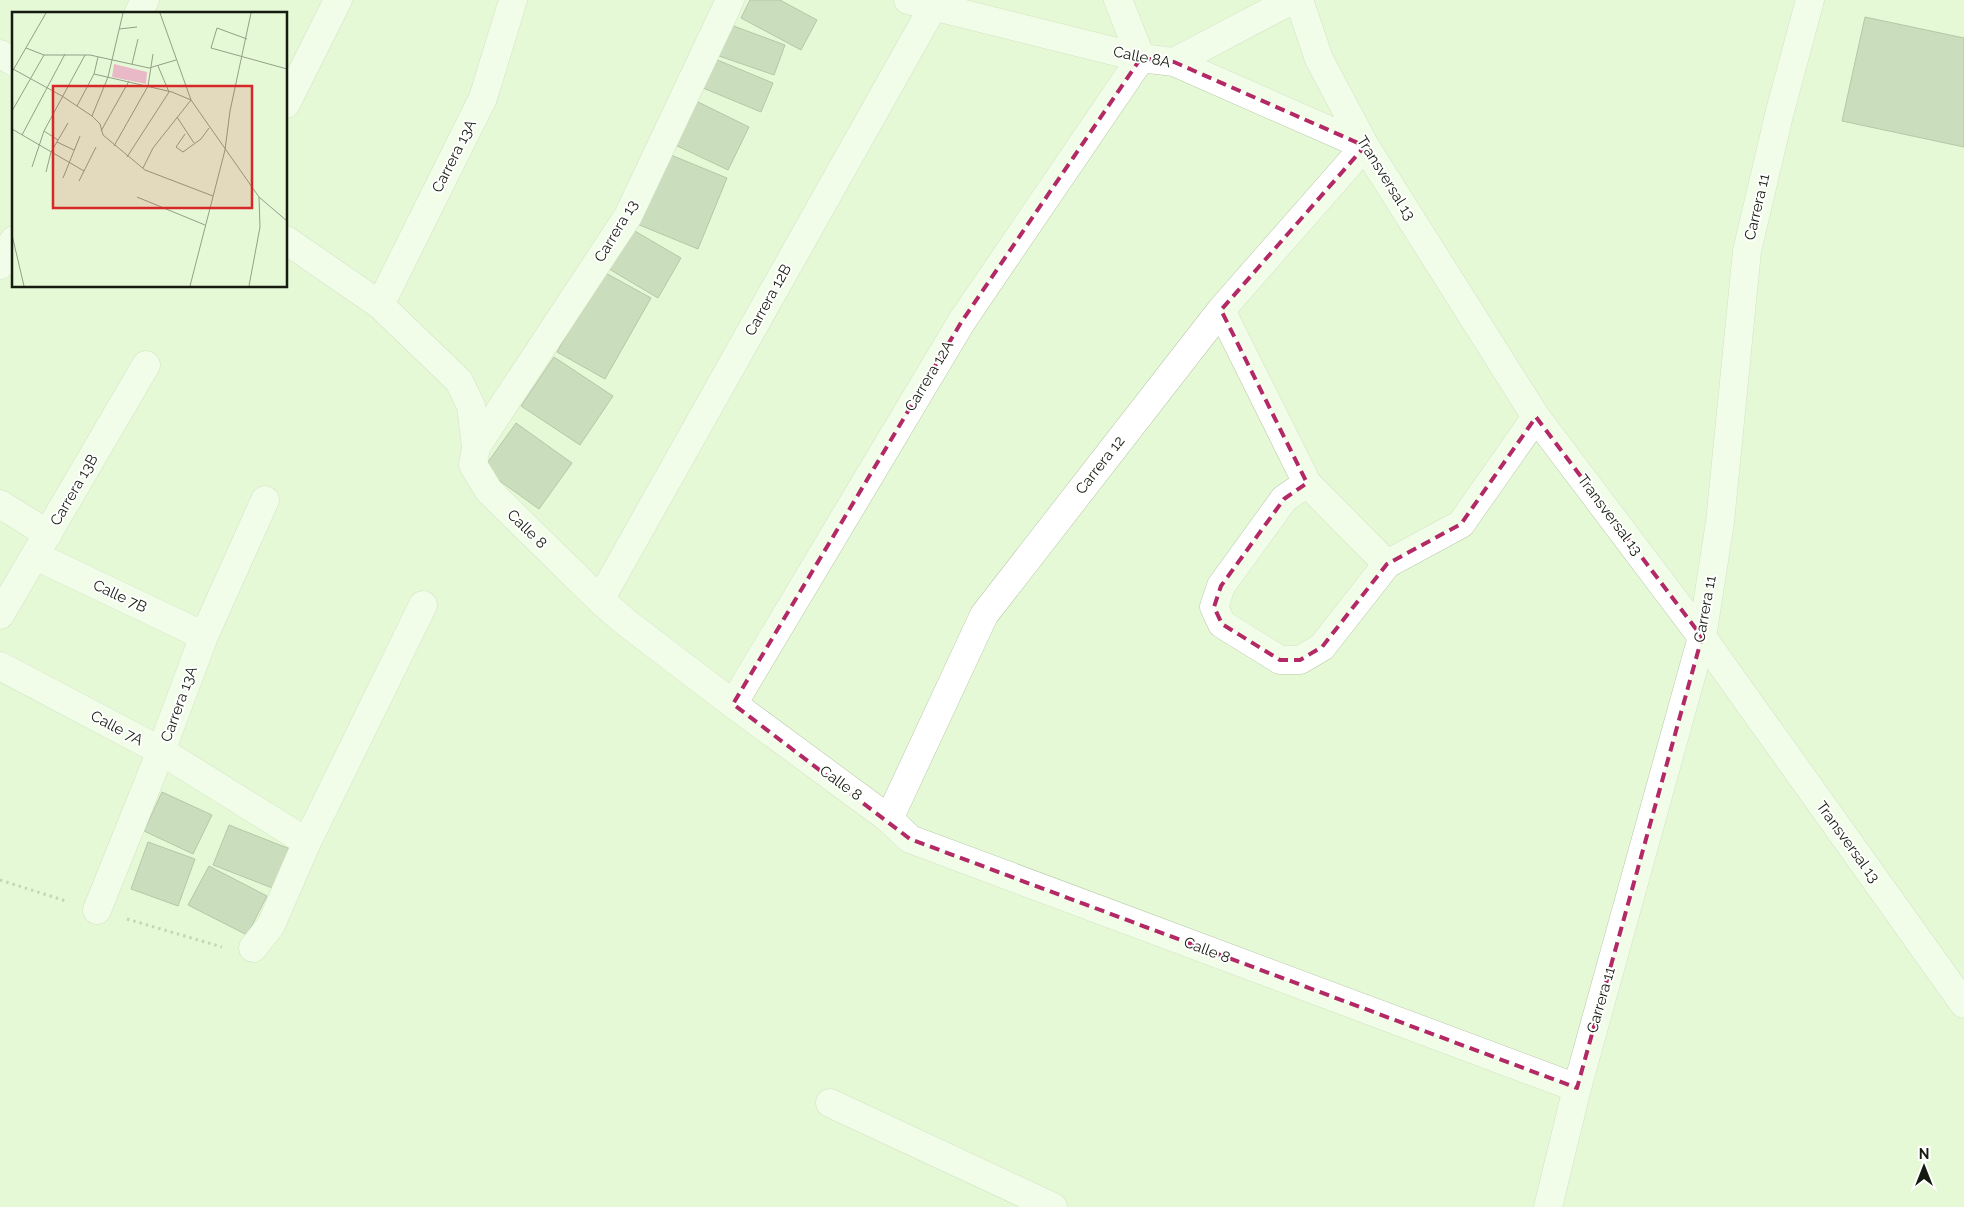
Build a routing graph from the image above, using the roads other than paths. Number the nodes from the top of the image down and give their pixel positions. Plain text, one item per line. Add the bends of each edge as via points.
1 (145, 0) edge
2 (338, 0) edge
3 (513, 0) edge
4 (730, 0) edge
5 (1118, 0) edge
6 (1292, 0) edge
7 (1299, 0) edge
8 (1810, 0) edge
9 (925, 2) edge
10 (139, 12) edge
11 (0, 54) edge
12 (1141, 58) junction
13 (12, 61) edge
14 (1174, 62) junction
15 (288, 100) edge
16 (1365, 146) junction
17 (288, 241) edge
18 (12, 244) edge
19 (0, 265) edge
20 (380, 305) junction
21 (1221, 310) junction
22 (146, 365) dead end
23 (1536, 417) junction
24 (476, 447) junction
25 (1307, 483) junction
26 (265, 500) dead end
27 (0, 504) edge
28 (42, 545) junction
29 (1387, 564) junction
30 (600, 600) junction
31 (423, 606) dead end
32 (0, 615) edge
33 (204, 636) junction
34 (1702, 637) junction
35 (0, 666) edge
36 (733, 704) junction
37 (162, 751) junction
38 (889, 819) junction
39 (307, 842) junction
40 (97, 910) dead end
41 (253, 948) dead end
42 (1964, 1004) edge
43 (1577, 1088) junction
44 (830, 1103) dead end
45 (1053, 1207) edge
46 (1548, 1207) edge

1 - 10 street
2 - 15 street
3 - 20 street, Carrera 13A via 483,98
4 - 24 street, Carrera 13 via 628,216
5 - 12 street
6 - 14 street
7 - 16 street, Transversal 13 via 1318,59
8 - 34 street, Carrera 11 via 1747,251 1720,522
9 - 12 street, Calle 8A
9 - 30 street, Carrera 12B
11 - 13 street
12 - 14 street, Calle 8A
12 - 36 street, Carrera 12A via 962,321
14 - 16 street, Calle 8A
16 - 21 street, Carrera 12
16 - 23 street, Transversal 13
17 - 20 street, Calle 8
18 - 19 street
20 - 24 street, Calle 8 via 459,381 471,406
21 - 25 street
21 - 38 street, Carrera 12 via 984,614
22 - 28 street, Carrera 13B
23 - 29 street via 1461,524
23 - 34 street, Transversal 13
24 - 30 street, Calle 8 via 473,465 488,491
25 - 29 street
25 - 29 street via 1284,499 1221,586 1214,607 1222,624 1280,660 1300,660 1322,647
26 - 33 street, Carrera 13A
27 - 28 street, Calle 7B
28 - 32 street, Carrera 13B
28 - 33 street, Calle 7B
30 - 36 street, Calle 8
31 - 39 street
33 - 37 street, Carrera 13A
34 - 42 street, Transversal 13
34 - 43 street, Carrera 11
35 - 37 street, Calle 7A
36 - 38 street, Calle 8
37 - 39 street, Calle 7A
37 - 40 street, Carrera 13A
38 - 43 street, Calle 8 via 910,839
39 - 41 street via 272,925
43 - 46 street, Carrera 11
44 - 45 street

